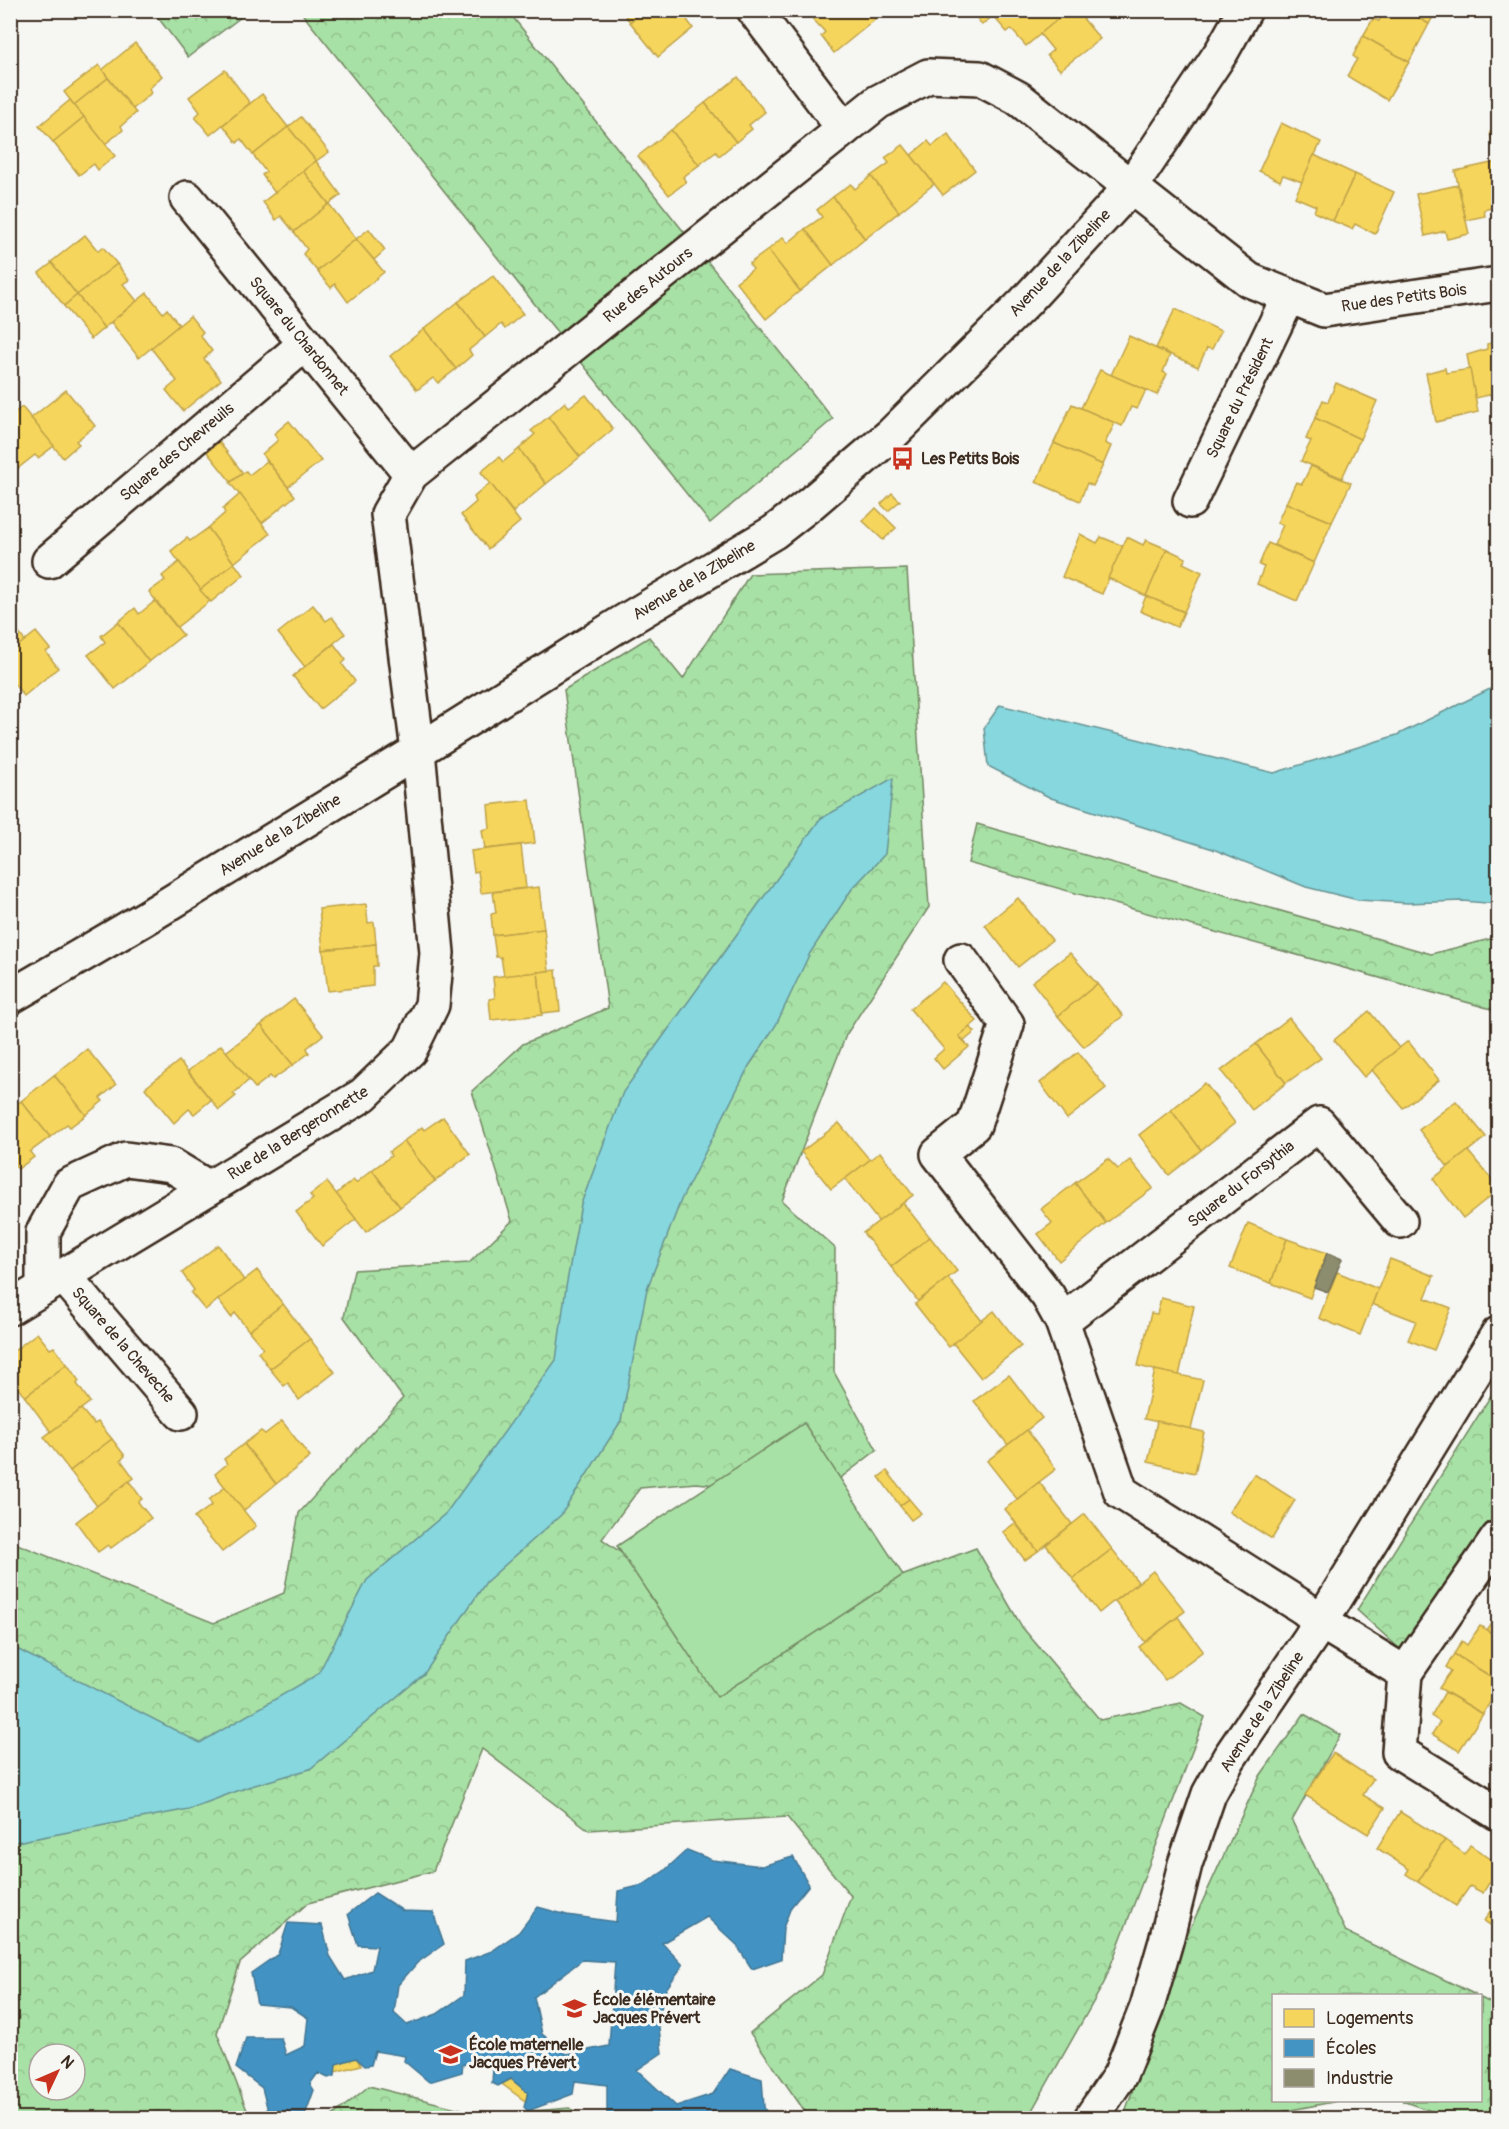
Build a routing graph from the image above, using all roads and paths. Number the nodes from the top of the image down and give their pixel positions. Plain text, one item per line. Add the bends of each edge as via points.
1 (754, 10) edge
2 (1245, 10) edge
3 (844, 129) junction
4 (1131, 187) junction
5 (187, 198) dead end
6 (1498, 284) edge
7 (1289, 296) junction
8 (305, 344) junction
9 (411, 474) junction
10 (1190, 501) dead end
11 (49, 561) dead end
12 (418, 751) junction
13 (961, 960) dead end
14 (10, 997) edge
15 (209, 1188) junction
16 (1400, 1221) dead end
17 (53, 1282) junction
18 (10, 1308) edge
19 (1062, 1321) junction
20 (1498, 1334) edge
21 (182, 1413) dead end
22 (1498, 1538) edge
23 (1321, 1622) junction
24 (1405, 1673) junction
25 (1498, 1813) edge
26 (1091, 2118) edge

1 - 3 street
2 - 4 street, Avenue de la Zibeline
3 - 4 street, Rue des Autours via 878,102 928,76 980,78 1018,98
3 - 9 street, Rue des Autours
4 - 7 street, Rue des Petits Bois via 1249,280
4 - 12 street, Avenue de la Zibeline via 1025,302 892,434 810,504 774,532
5 - 8 street, Square du Chardonnet
6 - 7 street, Rue des Petits Bois via 1324,310
7 - 10 street, Square du Président
8 - 9 street, Square du Chardonnet
8 - 11 street, Square des Chevreuils
9 - 12 street, Rue des Autours via 388,514
12 - 14 street, Avenue de la Zibeline
12 - 15 street, Rue de la Bergeronnette via 437,953 432,1005 410,1050 363,1095
13 - 19 street via 1007,1024 974,1125 938,1154 1048,1296
15 - 17 street, Rue de la Bergeronnette
15 - 17 street via 171,1165 126,1160 69,1185 43,1232
16 - 19 street, Square du Forsythia via 1319,1124
17 - 18 street, Rue de la Bergeronnette
17 - 21 street, Square de la Cheveche
19 - 23 street via 1121,1492
20 - 23 street, Avenue de la Zibeline
22 - 24 street
23 - 24 street
23 - 26 street, Avenue de la Zibeline via 1209,1794 1185,1864 1147,2007 1120,2075
24 - 25 street via 1399,1752

